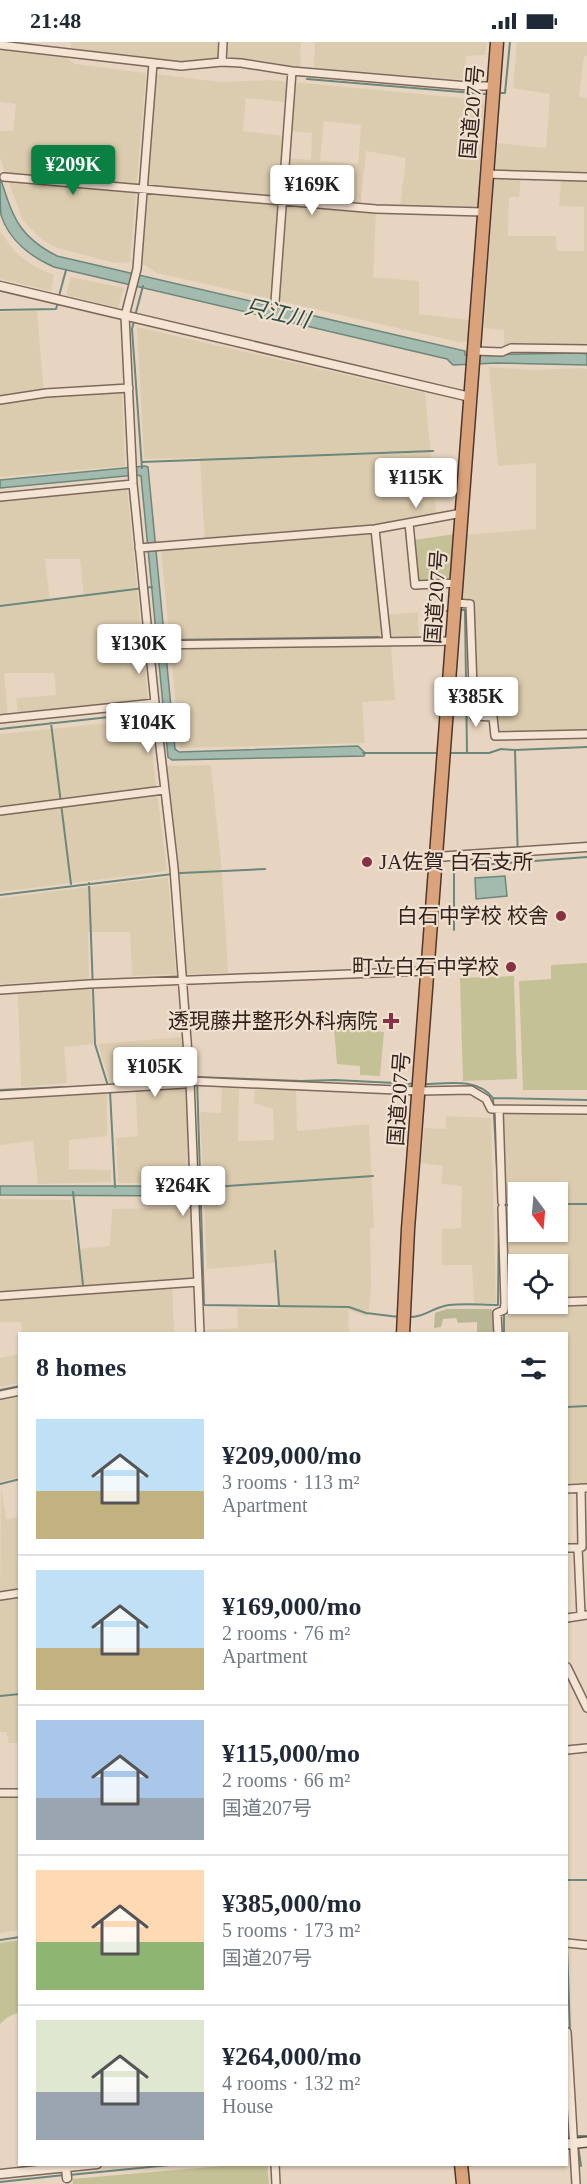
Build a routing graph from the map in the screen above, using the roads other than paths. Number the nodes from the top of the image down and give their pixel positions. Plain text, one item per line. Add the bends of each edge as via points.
1 (223, 42) edge
2 (497, 42) edge
3 (0, 45) edge
4 (34, 45) edge
5 (222, 62) junction
6 (153, 63) junction
7 (292, 71) junction
8 (493, 86) junction
9 (486, 174) junction
10 (4, 177) dead end
11 (587, 177) edge
12 (143, 189) junction
13 (283, 201) junction
14 (483, 212) junction
15 (0, 286) edge
16 (275, 302) dead end
17 (132, 318) junction
18 (587, 349) edge
19 (474, 351) junction
20 (129, 388) junction
21 (470, 397) junction
22 (0, 400) edge
23 (133, 484) junction
24 (0, 497) edge
25 (462, 513) junction
26 (409, 524) junction
27 (375, 529) junction
28 (143, 547) junction
29 (457, 583) junction
30 (455, 608) junction
31 (453, 641) junction
32 (387, 642) junction
33 (152, 645) junction
34 (155, 709) junction
35 (0, 719) edge
36 (587, 734) edge
37 (164, 790) junction
38 (0, 811) edge
39 (587, 847) edge
40 (436, 857) junction
41 (428, 971) junction
42 (182, 981) junction
43 (0, 990) edge
44 (195, 1081) junction
45 (420, 1086) junction
46 (0, 1095) edge
47 (496, 1109) junction
48 (587, 1110) edge
49 (198, 1282) junction
50 (0, 1296) edge
51 (587, 1301) edge
52 (568, 1302) edge
53 (505, 1303) junction
54 (508, 1303) edge
55 (404, 1326) edge
56 (200, 1332) edge
57 (498, 1332) edge
58 (18, 1391) edge
59 (0, 1395) edge
60 (584, 1488) edge
61 (568, 1489) edge
62 (568, 1548) edge
63 (578, 1548) junction
64 (18, 1593) edge
65 (0, 1596) edge
66 (584, 1615) edge
67 (568, 1618) edge
68 (568, 1668) edge
69 (587, 1708) edge
70 (587, 1748) edge
71 (568, 1750) edge
72 (0, 1793) edge
73 (18, 1793) edge
74 (568, 1943) edge
75 (587, 1945) edge
76 (568, 2043) edge
77 (577, 2143) edge
78 (92, 2166) edge
79 (275, 2166) edge
80 (461, 2166) edge
81 (0, 2174) edge
82 (67, 2175) edge
83 (276, 2184) edge
84 (463, 2184) edge
85 (576, 2184) edge

1 - 5 street
2 - 8 highway, 国道207号
3 - 4 street
4 - 6 street
5 - 6 street via 181,66
5 - 7 street
6 - 12 street
7 - 8 street
7 - 13 street
8 - 9 highway, 国道207号
9 - 11 street
9 - 14 highway, 国道207号
10 - 12 street
12 - 13 street
12 - 17 street
13 - 14 street
13 - 16 street
14 - 19 highway, 国道207号
15 - 17 street
17 - 20 street
17 - 21 street
18 - 19 street
19 - 21 highway, 国道207号
20 - 22 street
20 - 23 street
21 - 25 highway, 国道207号
23 - 24 street
23 - 28 street
25 - 26 street
25 - 29 highway, 国道207号
26 - 27 street
26 - 29 street via 415,585
27 - 28 street
27 - 32 street
28 - 33 street via 143,588
29 - 30 highway, 国道207号
30 - 31 highway, 国道207号
30 - 36 street via 470,604 474,716 493,717 495,736
31 - 32 street
31 - 40 highway, 国道207号
32 - 33 street
33 - 34 street
34 - 35 street
34 - 37 street
37 - 38 street
37 - 42 street
39 - 40 street
40 - 41 highway, 国道207号
41 - 42 street
41 - 45 highway, 国道207号
42 - 43 street
42 - 44 street
44 - 45 street
44 - 46 street
44 - 49 street
45 - 47 street via 471,1090
45 - 55 highway, 国道207号
47 - 48 street
47 - 53 street
49 - 50 street
49 - 56 street
51 - 52 street
53 - 54 street
53 - 57 street via 504,1310 497,1313
58 - 59 street
60 - 61 street
60 - 63 street via 582,1547
62 - 63 street
63 - 66 street
64 - 65 street
66 - 67 street
68 - 69 street
70 - 71 street
72 - 73 street
74 - 75 street
76 - 77 street
77 - 85 street
78 - 82 street
79 - 83 street
80 - 84 highway
81 - 82 street

